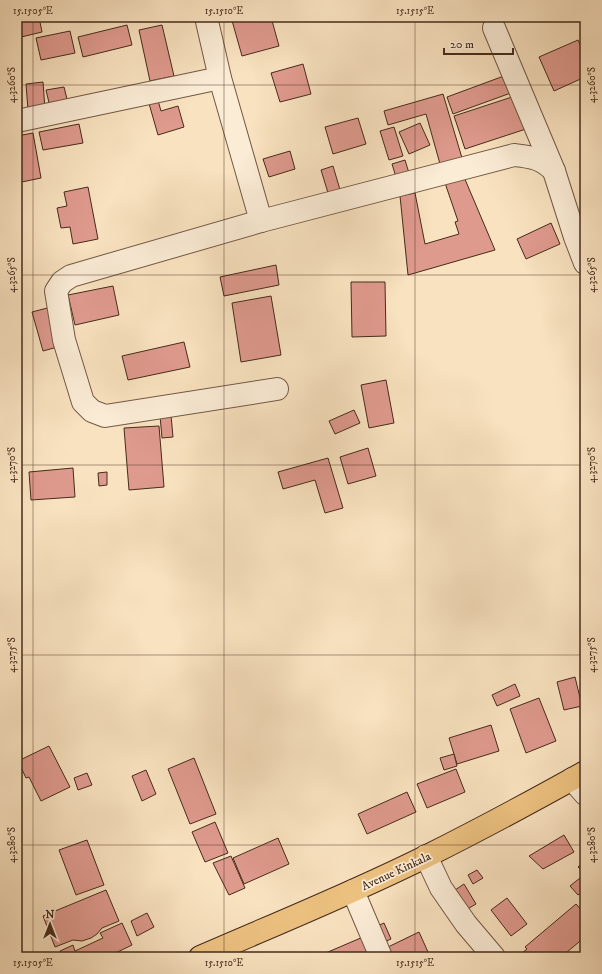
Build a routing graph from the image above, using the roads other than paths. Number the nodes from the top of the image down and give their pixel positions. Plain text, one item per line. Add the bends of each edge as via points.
1 (206, 17) edge
2 (494, 28) dead end
3 (220, 78) junction
4 (17, 121) edge
5 (554, 171) junction
6 (261, 221) junction
7 (585, 263) edge
8 (277, 389) dead end
9 (581, 781) edge
10 (426, 856) junction
11 (352, 891) junction
12 (200, 957) edge
13 (381, 957) edge
14 (494, 957) edge

1 - 3 street
2 - 5 street
3 - 4 street
3 - 6 street
5 - 6 street via 547,164 531,157 514,156
5 - 7 street
6 - 8 street via 71,276 62,282 56,292 64,340 74,374 83,402 92,411 105,416
9 - 10 main road, Avenue Kinkala
10 - 11 main road, Avenue Kinkala
10 - 14 street via 441,888 466,924
11 - 12 main road, Avenue Kinkala
11 - 13 street

